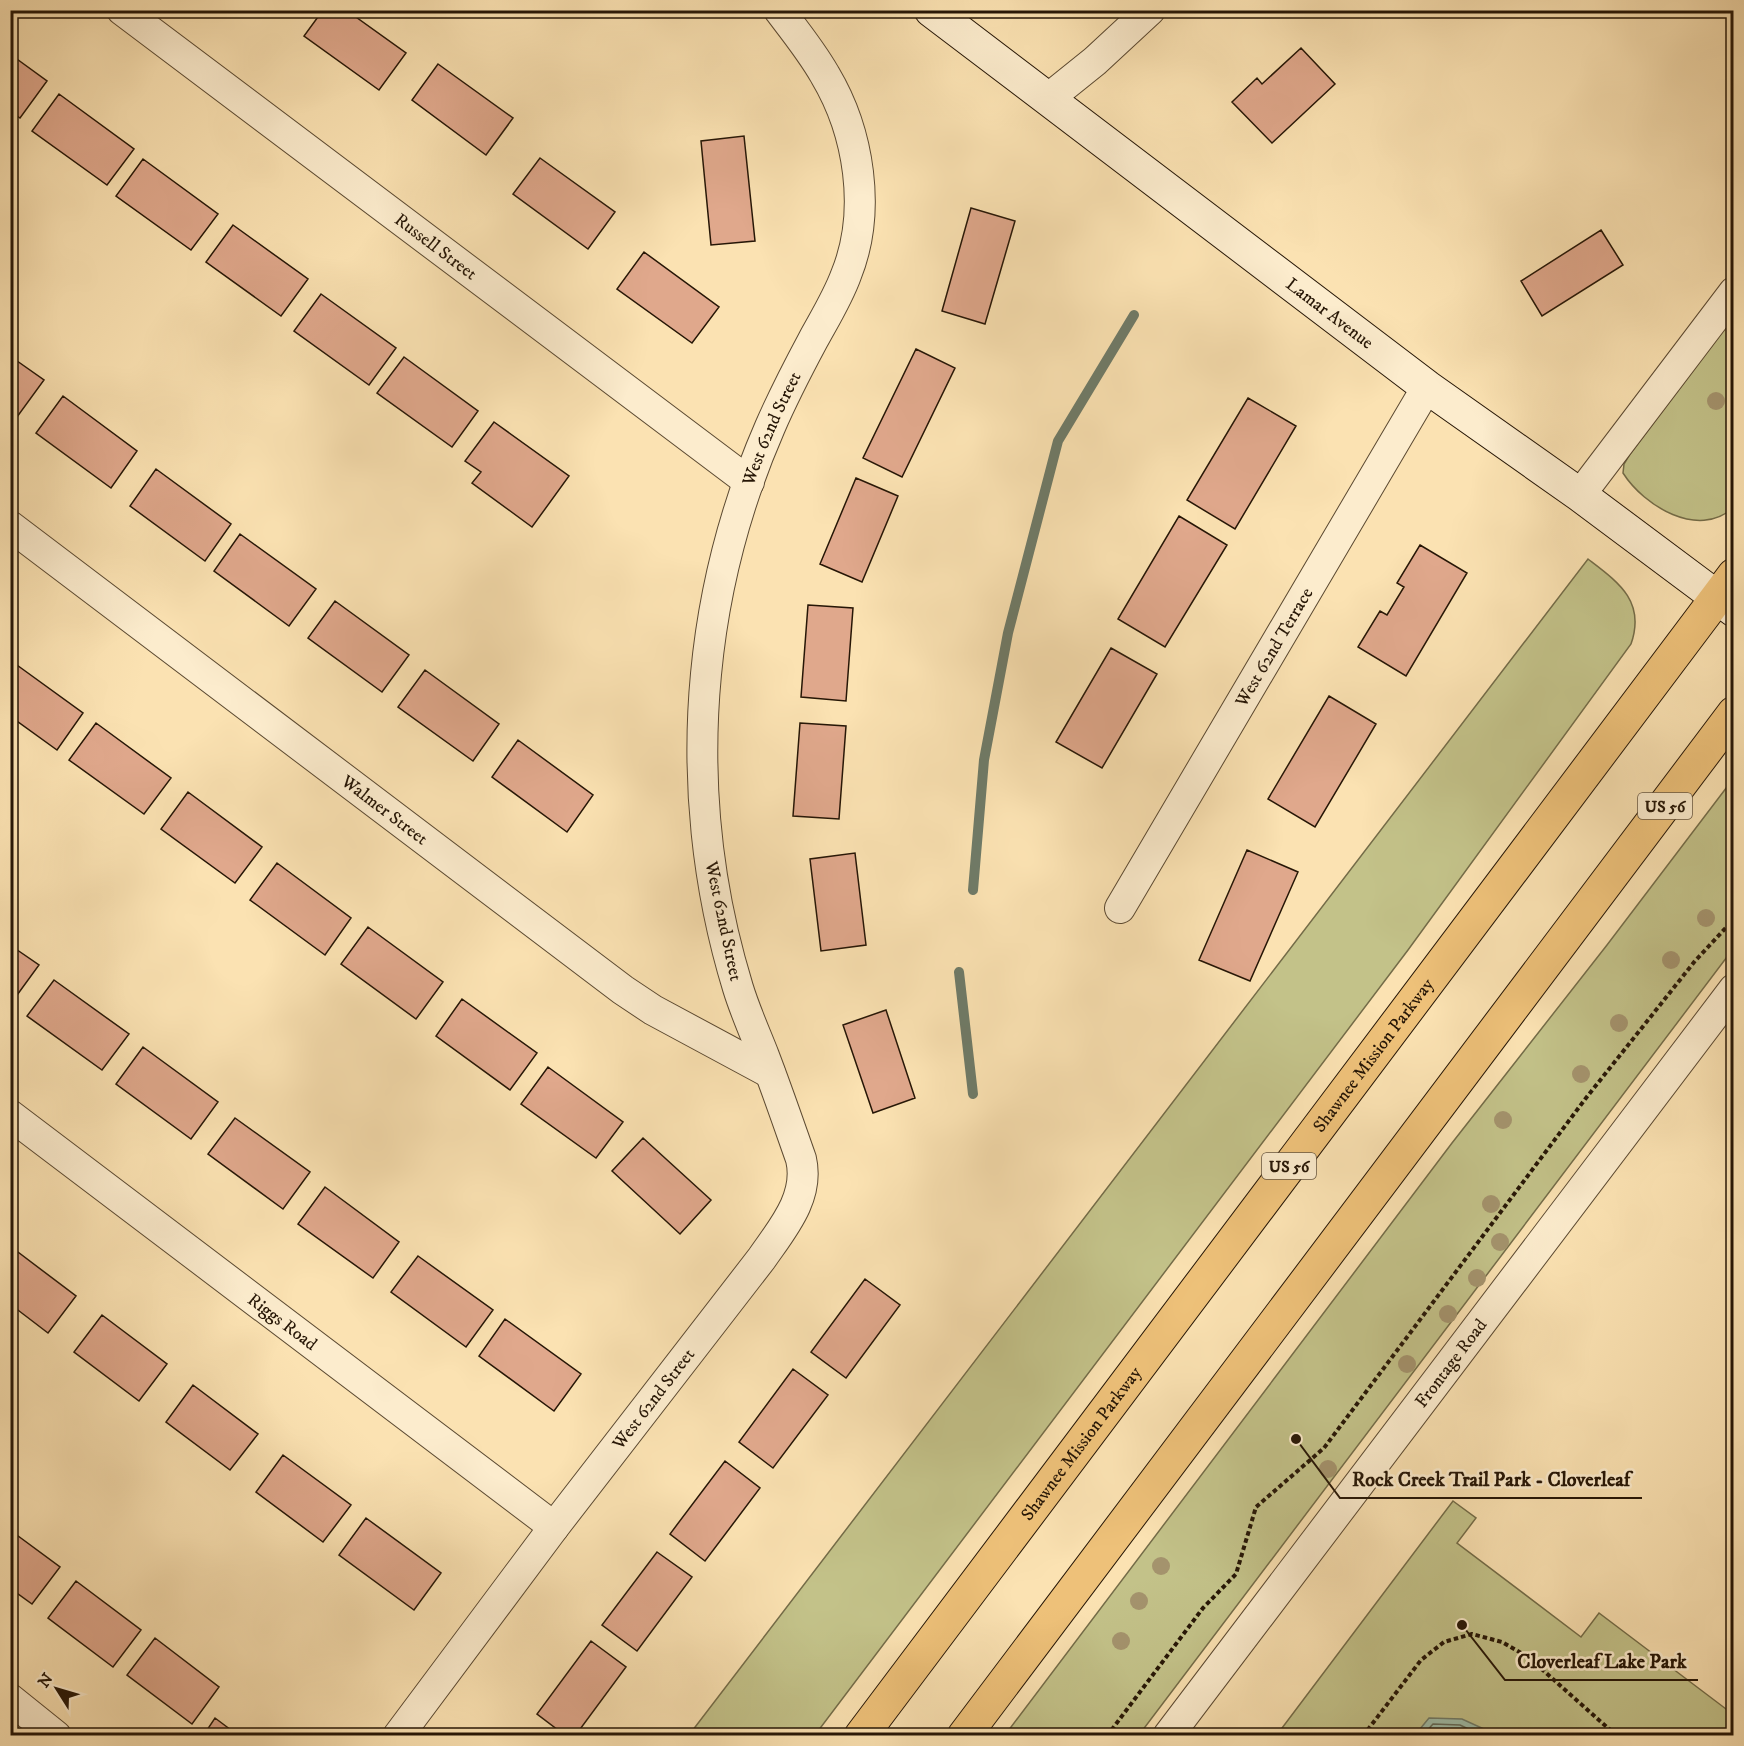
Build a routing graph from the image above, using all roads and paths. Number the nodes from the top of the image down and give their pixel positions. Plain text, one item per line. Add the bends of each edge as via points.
1 (122, 10) edge
2 (779, 10) edge
3 (931, 10) edge
4 (1150, 10) edge
5 (1049, 98) junction
6 (1734, 292) edge
7 (1427, 387) junction
8 (749, 482) junction
9 (1580, 495) junction
10 (10, 526) edge
11 (1728, 594) edge
12 (1734, 713) edge
13 (1120, 908) dead end
14 (1734, 919) edge
15 (1734, 989) edge
16 (770, 1073) junction
17 (10, 1115) edge
18 (554, 1527) junction
19 (10, 1699) edge
20 (56, 1736) edge
21 (398, 1736) edge
22 (861, 1736) edge
23 (964, 1736) edge
24 (1107, 1736) edge
25 (1168, 1736) edge
26 (1363, 1736) edge
27 (1617, 1736) edge

1 - 8 street, Russell Street
2 - 8 street, West 62nd Street via 827,77 848,127 857,166 857,226 846,276 769,429
3 - 5 street, Lamar Avenue
4 - 5 street
5 - 7 street, Lamar Avenue
6 - 9 street
7 - 9 street, Lamar Avenue
7 - 13 street, West 62nd Terrace
8 - 16 street, West 62nd Street via 727,549 706,671 703,778 709,847 727,945 738,990
9 - 11 street, Lamar Avenue
10 - 16 street, Walmer Street via 622,990
11 - 22 highway, Shawnee Mission Parkway / US 56
12 - 23 highway, US 56
14 - 24 path via 1695,961 1586,1098 1324,1448 1256,1507 1236,1574 1203,1608
15 - 25 street, Frontage Road
16 - 18 street, West 62nd Street via 804,1170 798,1200 762,1258
17 - 18 street, Riggs Road
18 - 21 street, West 62nd Street
19 - 20 street
26 - 27 path via 1421,1660 1444,1642 1472,1634 1502,1642 1528,1657

